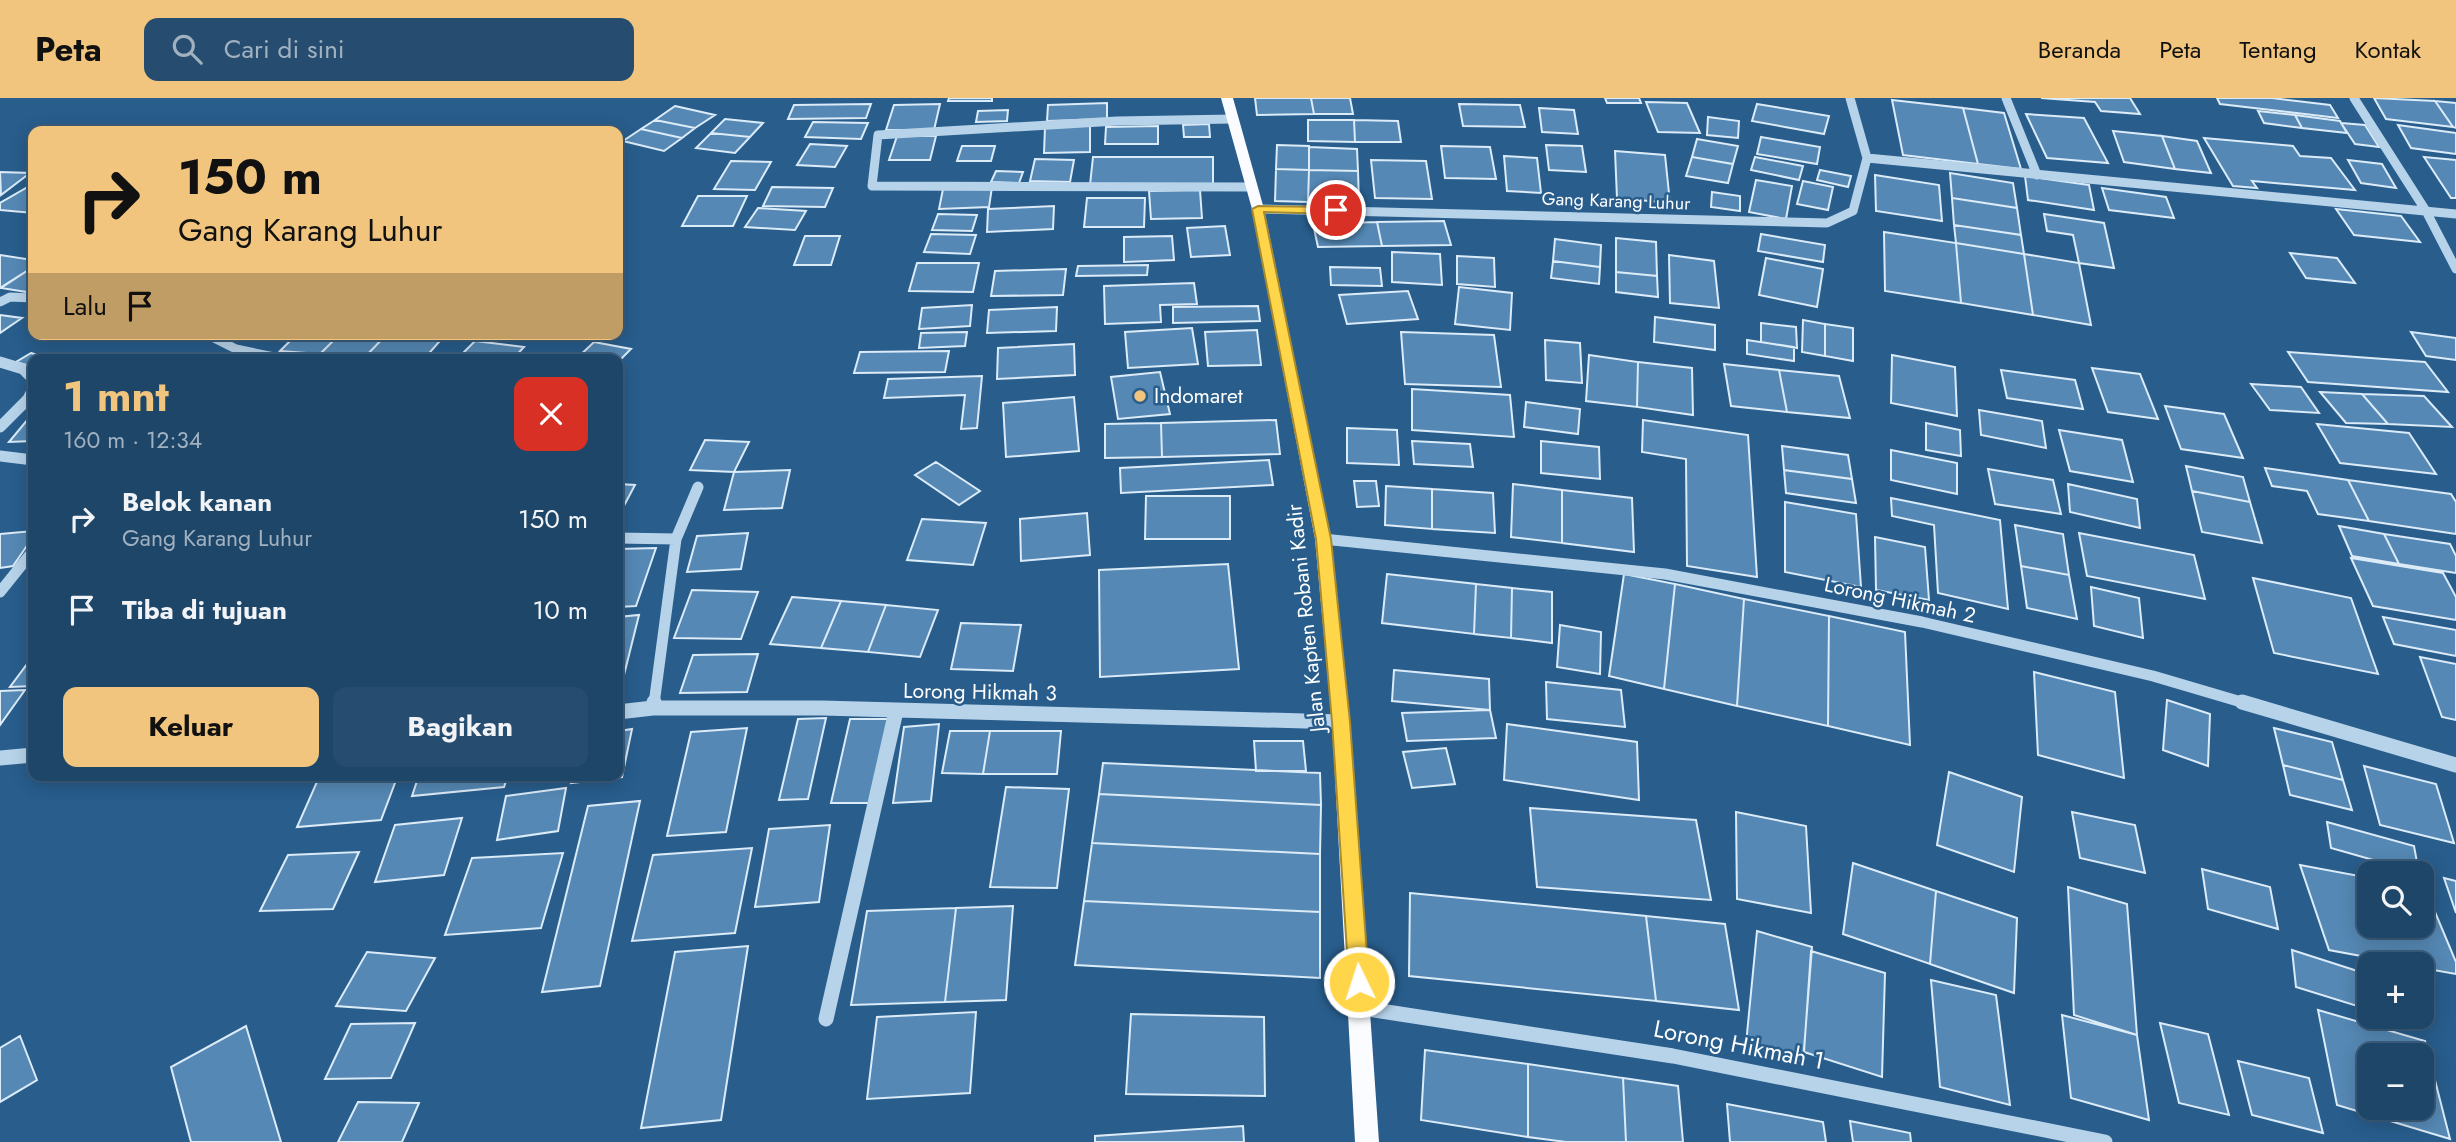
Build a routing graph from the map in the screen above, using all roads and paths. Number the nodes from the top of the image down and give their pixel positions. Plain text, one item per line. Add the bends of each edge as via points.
1 (1227, 98) edge
2 (1850, 98) edge
3 (2006, 98) edge
4 (2354, 98) edge
5 (1233, 119) junction
6 (1867, 158) junction
7 (2036, 175) junction
8 (1252, 187) junction
9 (1258, 209) junction
10 (2426, 211) junction
11 (2456, 214) edge
12 (2456, 270) edge
13 (28, 298) edge
14 (0, 302) edge
15 (218, 340) edge
16 (260, 354) edge
17 (0, 362) edge
18 (28, 374) edge
19 (28, 399) edge
20 (0, 427) edge
21 (0, 456) edge
22 (28, 459) edge
23 (698, 486) dead end
24 (623, 538) edge
25 (1324, 539) junction
26 (676, 540) junction
27 (28, 557) edge
28 (0, 592) edge
29 (653, 708) junction
30 (623, 711) edge
31 (896, 711) junction
32 (1341, 722) junction
33 (28, 755) edge
34 (0, 758) edge
35 (2456, 765) edge
36 (1361, 1009) junction
37 (826, 1019) dead end
38 (1367, 1142) edge
39 (2105, 1142) edge

1 - 5 main road, Jalan Kapten Robani Kadir
2 - 6 street
3 - 7 street
4 - 10 street
5 - 8 main road, Jalan Kapten Robani Kadir
5 - 8 street via 878,135 872,186
6 - 7 street
6 - 9 street, Gang Karang Luhur via 1853,211 1827,223
7 - 10 street
8 - 9 main road, Jalan Kapten Robani Kadir
9 - 25 main road, Jalan Kapten Robani Kadir
10 - 11 street
10 - 12 street
13 - 14 street via 10,296
15 - 16 street
17 - 18 street
19 - 20 street
21 - 22 street
23 - 26 street
24 - 26 street
25 - 32 main road, Jalan Kapten Robani Kadir
25 - 35 street, Lorong Hikmah 2 via 1665,574 1922,622 2153,676
26 - 29 street
27 - 28 street
29 - 30 street, Lorong Hikmah 3
29 - 31 street, Lorong Hikmah 3
31 - 32 street, Lorong Hikmah 3
31 - 37 street
32 - 36 main road, Jalan Kapten Robani Kadir
33 - 34 street
36 - 38 main road, Jalan Kapten Robani Kadir
36 - 39 street, Lorong Hikmah 1 via 1673,1056

